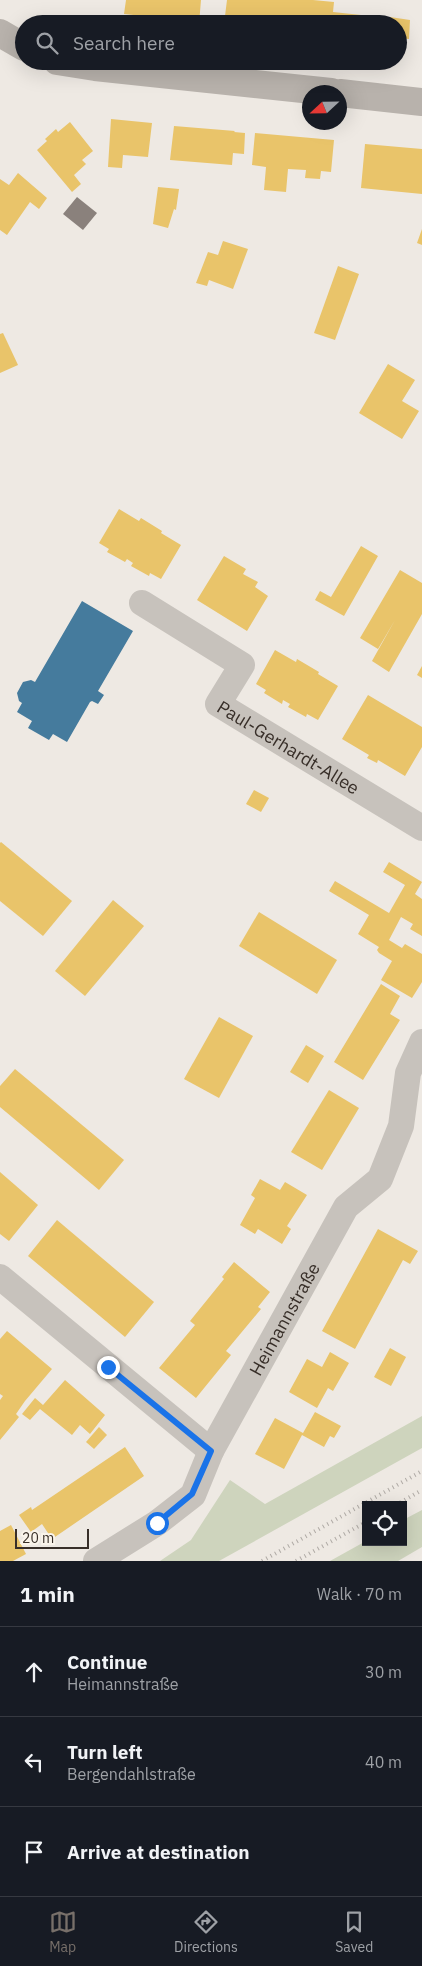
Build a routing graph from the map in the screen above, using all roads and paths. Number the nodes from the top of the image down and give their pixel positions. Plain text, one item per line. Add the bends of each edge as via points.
1 (0, 33) edge
2 (15, 42) edge
3 (114, 70) edge
4 (302, 89) edge
5 (347, 94) edge
6 (422, 102) edge
7 (142, 603) dead end
8 (422, 828) edge
9 (422, 1042) edge
10 (0, 1277) edge
11 (211, 1451) junction
12 (96, 1561) edge

1 - 2 street
3 - 4 street
5 - 6 street
7 - 8 street, Paul-Gerhardt-Allee via 242,665 218,704
9 - 11 street, Heimannstraße via 408,1073 401,1126 380,1179 346,1207
10 - 11 street
11 - 12 street, Heimannstraße via 192,1494 157,1523

